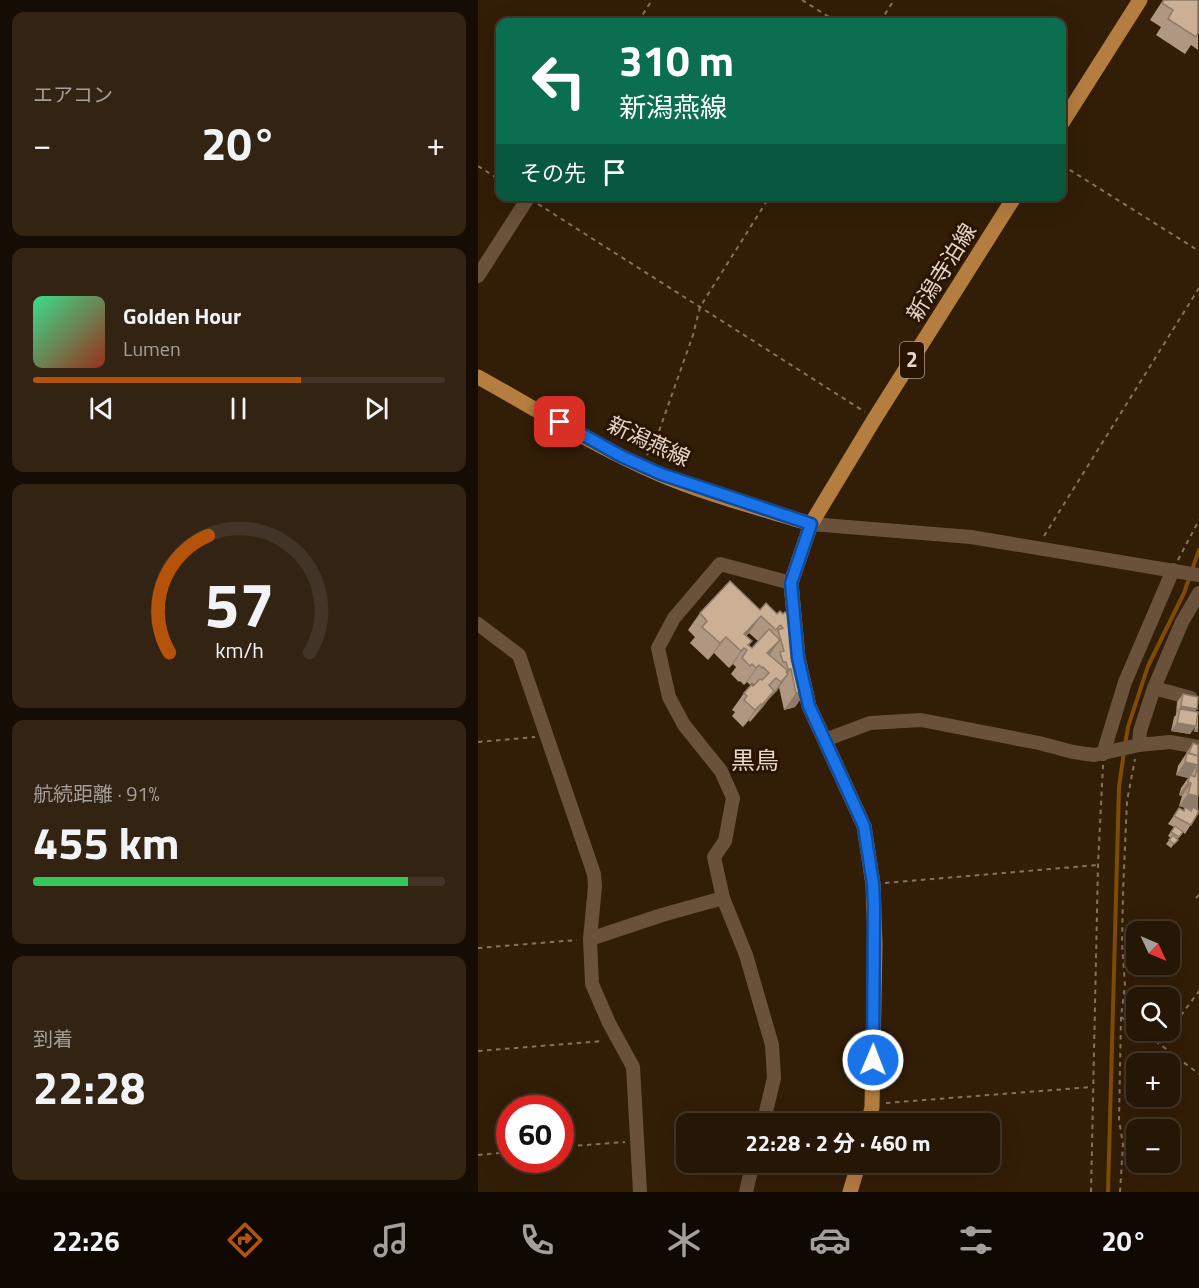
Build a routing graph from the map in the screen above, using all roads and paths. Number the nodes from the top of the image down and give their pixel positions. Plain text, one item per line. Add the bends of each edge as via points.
1 (652, 0) edge
2 (802, 0) edge
3 (895, 0) edge
4 (1140, 0) edge
5 (641, 18) edge
6 (831, 18) edge
7 (883, 18) edge
8 (1066, 117) edge
9 (478, 166) edge
10 (1066, 168) edge
11 (496, 177) edge
12 (526, 201) edge
13 (533, 201) edge
14 (767, 201) edge
15 (1012, 201) edge
16 (1198, 252) edge
17 (478, 276) edge
18 (1198, 288) edge
19 (700, 307) junction
20 (478, 376) edge
21 (875, 418) junction
22 (642, 466) junction
23 (1198, 520) edge
24 (811, 524) junction
25 (1036, 548) junction
26 (1176, 571) junction
27 (1198, 575) edge
28 (791, 583) junction
29 (1198, 593) edge
30 (478, 624) edge
31 (1154, 688) junction
32 (1191, 698) edge
33 (546, 735) junction
34 (825, 740) junction
35 (478, 742) edge
36 (1136, 746) junction
37 (1198, 747) edge
38 (1108, 753) junction
39 (1098, 865) junction
40 (873, 884) junction
41 (723, 898) junction
42 (590, 939) junction
43 (478, 948) edge
44 (1198, 990) edge
45 (1180, 1015) edge
46 (1121, 1017) junction
47 (1126, 1021) edge
48 (615, 1035) junction
49 (1156, 1041) edge
50 (1162, 1041) edge
51 (1160, 1044) junction
52 (478, 1051) edge
53 (1198, 1074) edge
54 (1092, 1086) junction
55 (872, 1107) junction
56 (766, 1113) edge
57 (871, 1113) edge
58 (637, 1141) junction
59 (574, 1146) edge
60 (496, 1153) edge
61 (478, 1155) edge
62 (750, 1173) edge
63 (856, 1173) edge
64 (640, 1192) edge
65 (746, 1192) edge
66 (850, 1192) edge
67 (1091, 1192) edge
68 (1120, 1192) edge

1 - 5 path
2 - 6 path
3 - 7 path
4 - 8 main road
9 - 11 path
10 - 16 path
12 - 17 street
13 - 19 path
14 - 19 path
15 - 21 main road, 新潟寺泊線 / 2
18 - 25 path
19 - 21 path
19 - 22 path via 658,434
20 - 22 main road, 新潟燕線
21 - 24 main road, 新潟寺泊線 / 2
22 - 24 main road, 新潟燕線 via 708,492
23 - 26 path
24 - 25 street via 971,537
24 - 28 main road, 2
25 - 26 street
26 - 27 street
26 - 38 street via 1125,682
28 - 34 main road, 2 via 798,658 809,706
28 - 41 street via 720,564 674,618 658,648 669,697 684,725 721,771 733,798 725,841 714,857
29 - 31 street
30 - 33 street via 519,655
31 - 32 street
31 - 36 street
33 - 35 path
33 - 42 street via 594,874
34 - 38 street via 870,723 921,720 1072,752
34 - 40 main road, 2 via 864,826
36 - 37 street via 1170,742
36 - 38 street
36 - 46 path via 1127,801 1122,935 1125,985
38 - 39 path
39 - 40 path
39 - 54 path
40 - 55 main road, 2
41 - 42 street
41 - 56 street via 746,955 772,1045 774,1078
42 - 43 path
42 - 48 street via 592,984
44 - 45 path
46 - 47 path
46 - 68 path
48 - 52 path via 601,1042
48 - 58 street via 632,1067
49 - 51 path
50 - 51 path
51 - 53 path
54 - 55 path
54 - 67 path
55 - 57 main road, 2
58 - 59 path
58 - 64 street
60 - 61 path
62 - 65 street
63 - 66 main road

